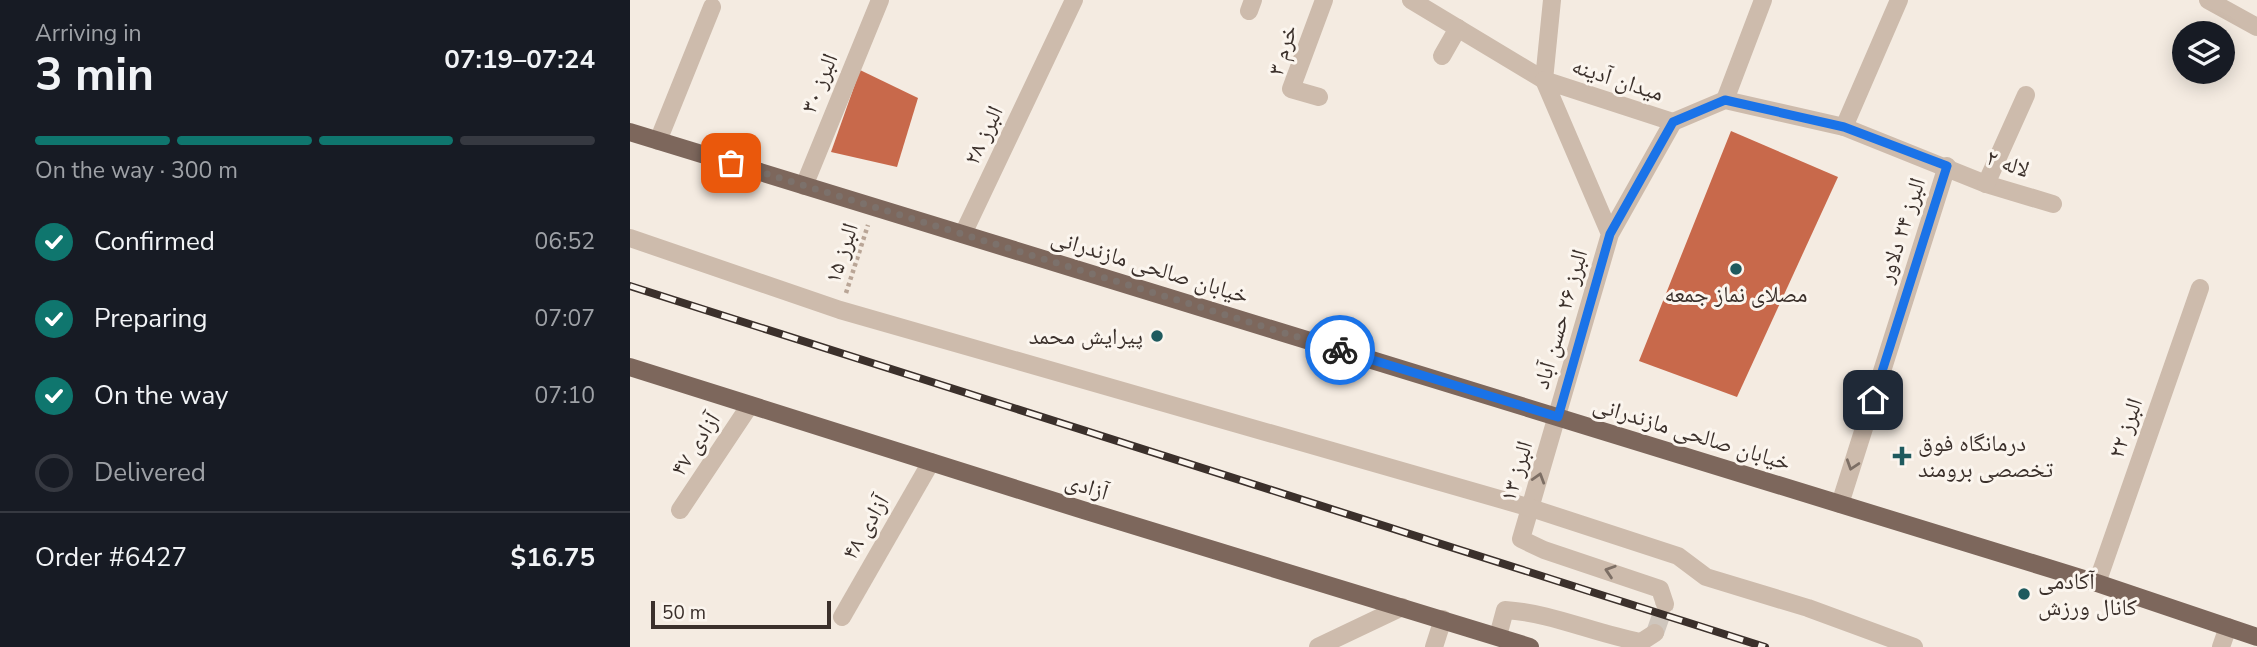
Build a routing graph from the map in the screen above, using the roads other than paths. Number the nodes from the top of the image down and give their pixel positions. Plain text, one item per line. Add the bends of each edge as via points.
1 (880, 0) edge
2 (1074, 0) edge
3 (1324, 0) edge
4 (1412, 0) edge
5 (1552, 0) edge
6 (1763, 0) edge
7 (1899, 0) edge
8 (2208, 0) edge
9 (712, 8) dead end
10 (2257, 27) edge
11 (1458, 28) junction
12 (1442, 56) dead end
13 (1544, 80) junction
14 (2026, 95) dead end
15 (1319, 97) dead end
16 (1725, 100) junction
17 (1673, 122) junction
18 (1844, 127) junction
19 (630, 132) edge
20 (658, 141) junction
21 (1947, 166) junction
22 (1986, 184) junction
23 (804, 186) junction
24 (2053, 204) dead end
25 (963, 234) junction
26 (1610, 234) junction
27 (630, 238) edge
28 (2200, 288) dead end
29 (630, 367) edge
30 (750, 405) junction
31 (1558, 417) junction
32 (931, 462) junction
33 (1840, 504) junction
34 (1531, 508) junction
35 (680, 510) dead end
36 (2097, 583) junction
37 (1665, 604) dead end
38 (1402, 607) junction
39 (842, 617) dead end
40 (1443, 619) junction
41 (2228, 627) junction
42 (1655, 633) dead end
43 (1498, 636) junction
44 (2257, 637) edge
45 (1318, 647) edge
46 (1434, 647) edge
47 (1528, 647) edge
48 (1914, 647) edge
49 (2221, 647) edge

1 - 23 street, البرز ۳۰
2 - 25 street, البرز ۲۸
3 - 15 street, خرم ۳ via 1291,89
4 - 11 street
5 - 13 street
6 - 16 street
7 - 18 street
8 - 10 street
9 - 20 street
11 - 12 street
11 - 13 street
13 - 17 street, میدان آدینه
13 - 26 street, میدان آدینه
14 - 22 street
16 - 17 street
16 - 18 street, البرز ۲۴ دلاور
17 - 26 street, میدان آدینه
18 - 21 street, البرز ۲۴ دلاور
19 - 20 main road, خیابان صالحی مازندرانی
20 - 23 main road, خیابان صالحی مازندرانی
21 - 22 street, لاله ۲
21 -> 33 street, البرز ۲۴ دلاور
22 - 24 street, لاله ۲
23 - 25 main road, خیابان صالحی مازندرانی
25 - 31 main road, خیابان صالحی مازندرانی
26 - 31 street, البرز ۲۶ حسن آباد
27 - 34 street via 840,310
28 - 36 street, البرز ۲۲
29 - 30 main road, آزادی
30 - 32 main road, آزادی
30 - 35 street, آزادی ۴۷
31 - 33 main road, خیابان صالحی مازندرانی
34 -> 31 street, البرز ۱۳
32 - 38 main road, آزادی
32 - 39 street, آزادی ۴۸
33 - 36 main road, خیابان صالحی مازندرانی
37 -> 34 street, البرز ۱۳ via 1660,589 1521,539
34 - 48 street via 1678,556 1706,577
36 - 41 main road, خیابان صالحی مازندرانی
38 - 40 main road, آزادی
38 - 45 street
40 - 43 main road, آزادی
40 - 46 street
41 - 44 main road, خیابان صالحی مازندرانی
41 - 49 street
42 - 43 street via 1641,642 1620,639 1531,611 1505,610
43 - 47 main road, آزادی

